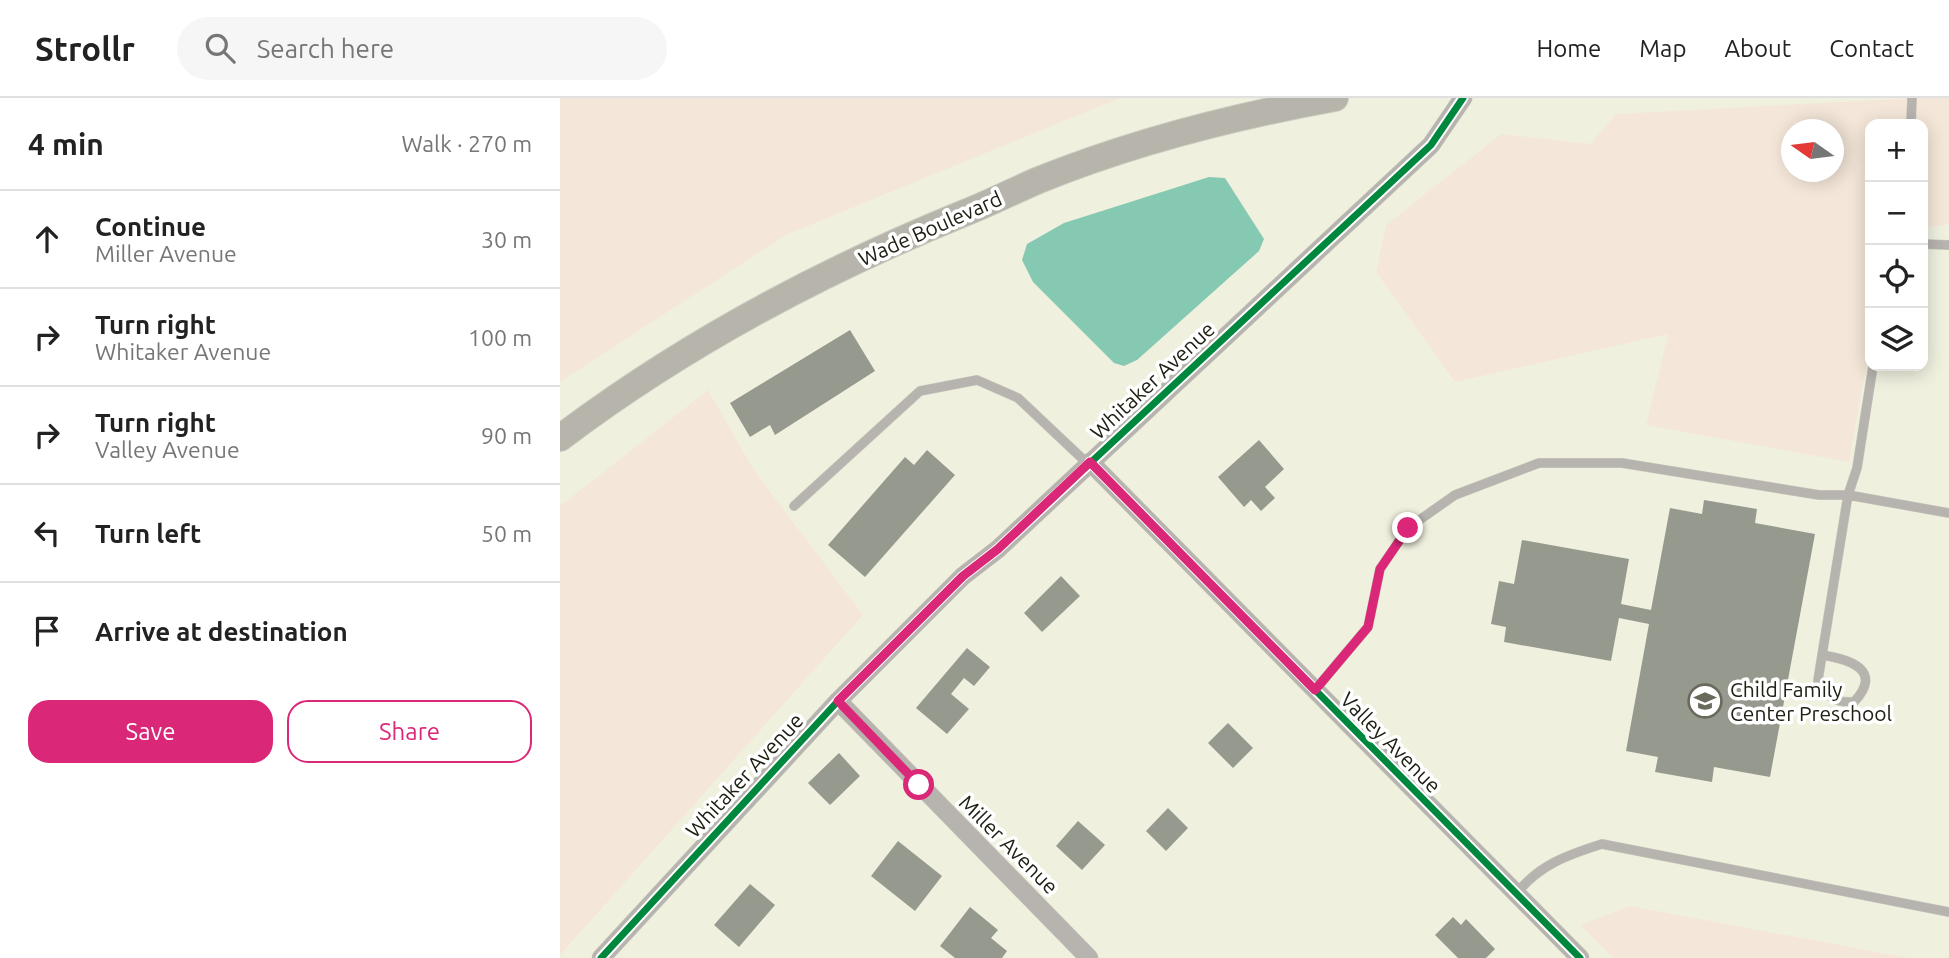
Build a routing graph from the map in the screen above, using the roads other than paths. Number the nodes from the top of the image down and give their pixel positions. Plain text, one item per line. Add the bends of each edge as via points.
1 (1335, 98) edge
2 (1463, 98) edge
3 (1912, 98) edge
4 (1911, 119) edge
5 (1928, 244) edge
6 (1949, 245) edge
7 (1872, 371) edge
8 (560, 438) edge
9 (1089, 463) junction
10 (1849, 495) junction
11 (794, 506) dead end
12 (1949, 513) edge
13 (1822, 655) junction
14 (1315, 690) junction
15 (838, 701) junction
16 (1516, 894) junction
17 (1949, 912) edge
18 (601, 958) edge
19 (1089, 958) edge
20 (1580, 958) edge

1 - 8 main road, Wade Boulevard via 1126,151 1041,180 916,232 812,281 693,349
2 - 9 street, Whitaker Avenue via 1431,145
3 - 4 lane
5 - 6 lane
7 - 10 lane
9 - 11 lane via 1018,398 977,380 920,391
9 - 14 street, Valley Avenue
9 - 15 street, Whitaker Avenue via 963,576
10 - 12 lane
10 - 13 lane
10 - 14 lane via 1819,495 1622,463 1539,463 1455,495 1408,528 1380,569 1368,627
13 - 13 lane via 1818,680 1825,695 1840,703 1854,702 1863,692 1865,677 1859,666 1849,659
14 - 16 street, Valley Avenue
15 - 18 street, Whitaker Avenue
15 - 19 street, Miller Avenue
16 - 17 lane via 1529,877 1558,859 1602,845
16 - 20 street, Valley Avenue

